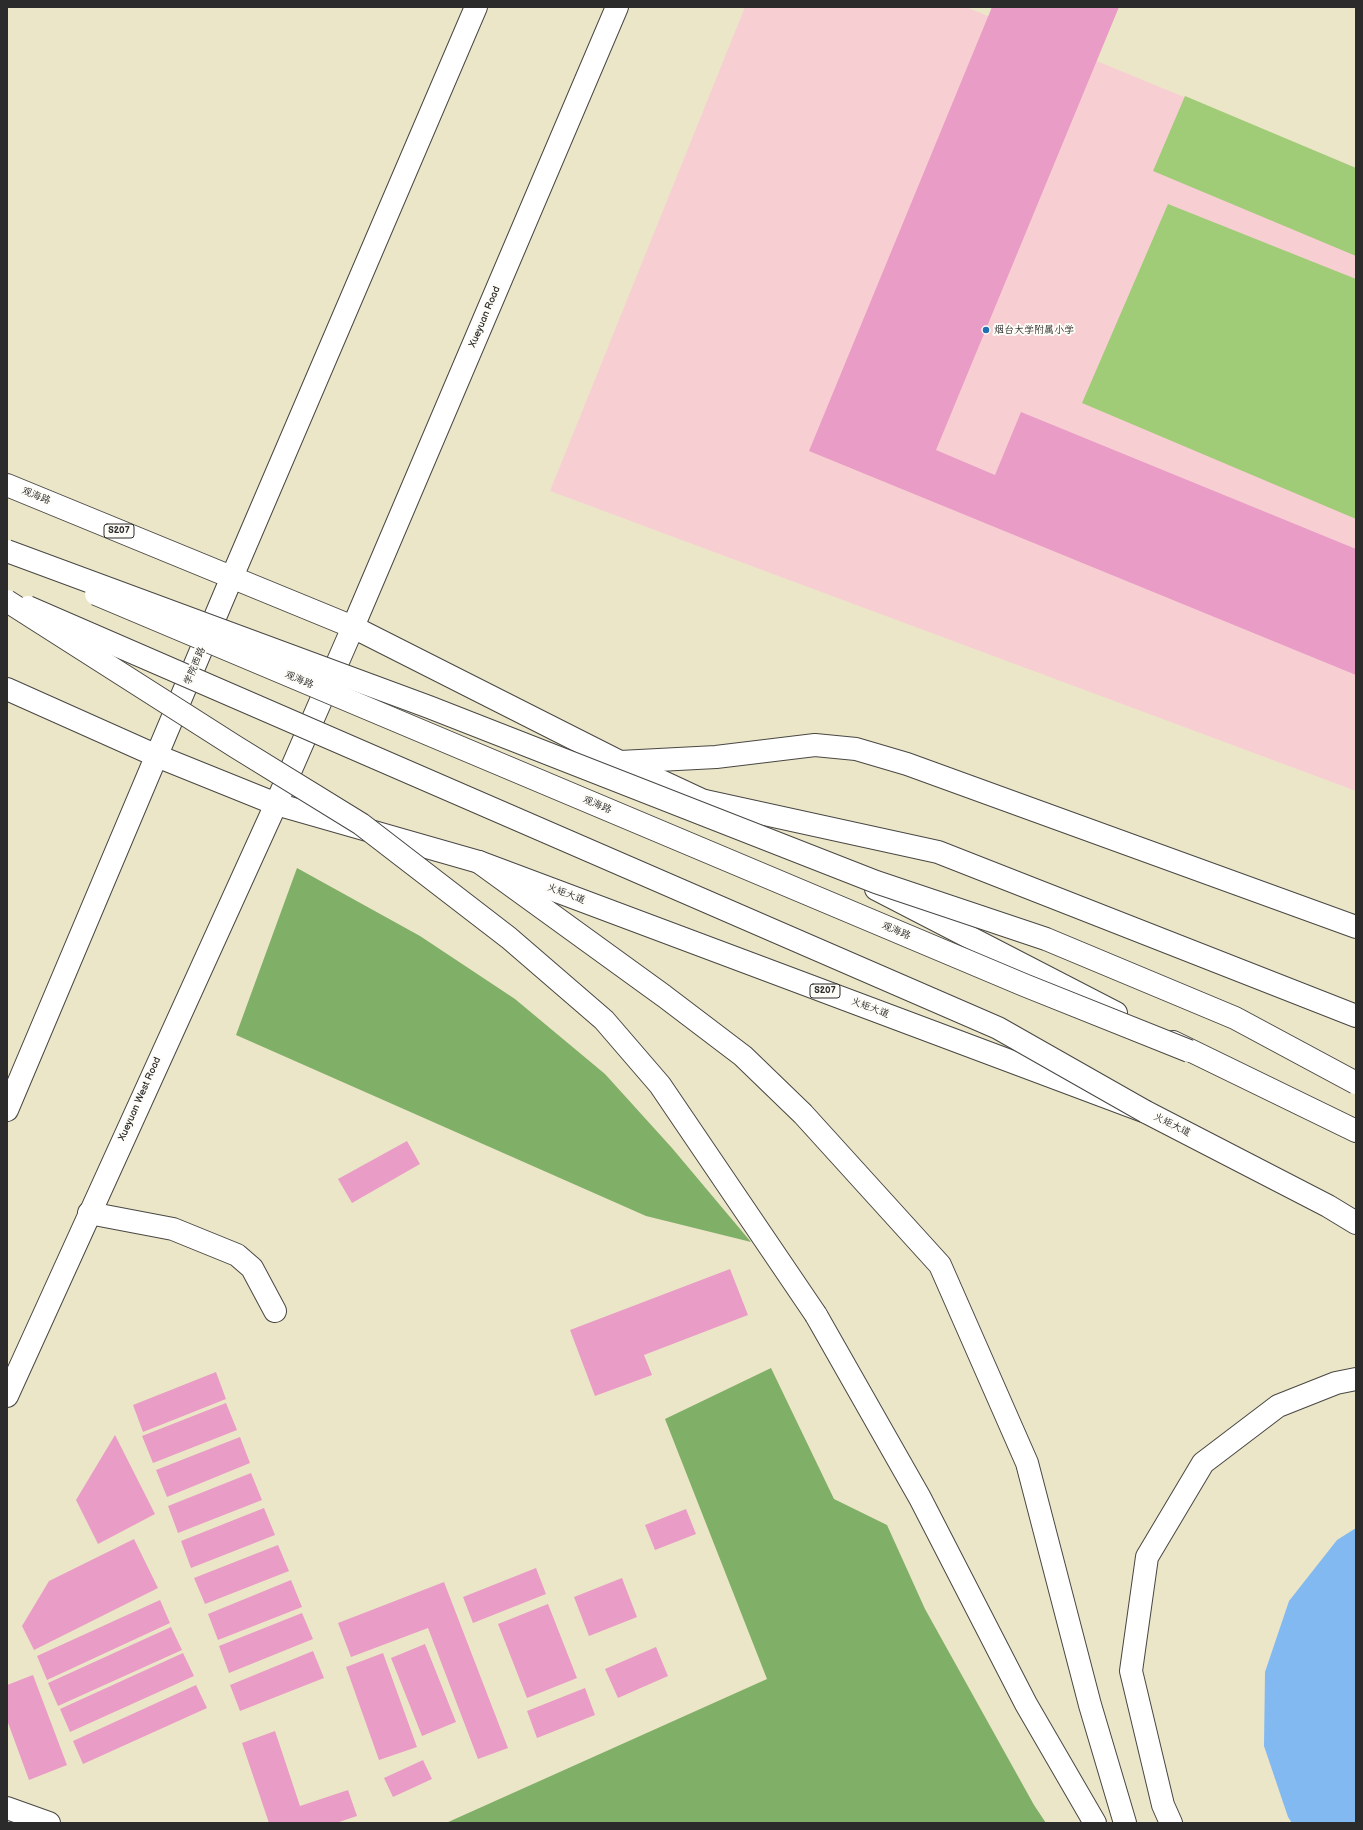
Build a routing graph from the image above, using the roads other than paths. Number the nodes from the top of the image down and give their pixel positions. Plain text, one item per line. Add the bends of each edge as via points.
1 (476, 7) edge
2 (617, 7) edge
3 (7, 485) edge
4 (7, 551) edge
5 (7, 557) edge
6 (232, 577) junction
7 (7, 598) edge
8 (7, 601) edge
9 (352, 627) junction
10 (7, 689) edge
11 (158, 756) junction
12 (620, 762) junction
13 (705, 800) junction
14 (276, 804) junction
15 (479, 862) junction
16 (1356, 928) edge
17 (1356, 1016) edge
18 (1189, 1051) junction
19 (1356, 1083) edge
20 (7, 1110) edge
21 (1146, 1112) junction
22 (1356, 1131) edge
23 (89, 1213) junction
24 (1356, 1223) edge
25 (275, 1311) dead end
26 (1356, 1379) edge
27 (7, 1396) edge
28 (7, 1808) edge
29 (49, 1823) edge
30 (1095, 1823) edge
31 (1125, 1823) edge
32 (1171, 1823) edge

1 - 6 main road
2 - 9 main road, Xueyuan Road
3 - 6 main road, 观海路 / S207
4 - 19 main road, bridge via 429,707 876,882 1046,939 1235,1018
5 - 18 main road, 观海路, bridge via 1017,982
6 - 9 main road, 观海路 / S207
6 - 11 main road, 学院西路
7 - 21 main road, bridge via 998,1028
8 - 30 main road, bridge via 361,824 509,938 604,1020 660,1085 816,1314 920,1498 1026,1704
9 - 12 main road, S207
9 - 14 main road
10 - 11 main road, S207
11 - 14 main road, S207
11 - 20 main road
12 - 13 main road, S207
12 - 16 main road via 716,757 815,745 856,749 907,764
13 - 17 main road via 938,852
13 - 18 main road, S207
14 - 15 main road, 火矩大道 / S207
14 - 23 main road, Xueyuan West Road
15 - 21 main road, 火矩大道 / S207
15 - 31 main road via 743,1056 803,1114 940,1265 1027,1462 1090,1705
18 - 22 main road, S207
21 - 24 main road, 火矩大道 / S207
23 - 25 main road via 173,1230 237,1255 252,1268
23 - 27 main road, Xueyuan West Road
26 - 32 main road via 1336,1383 1278,1406 1203,1463 1147,1557 1131,1671
28 - 29 main road

